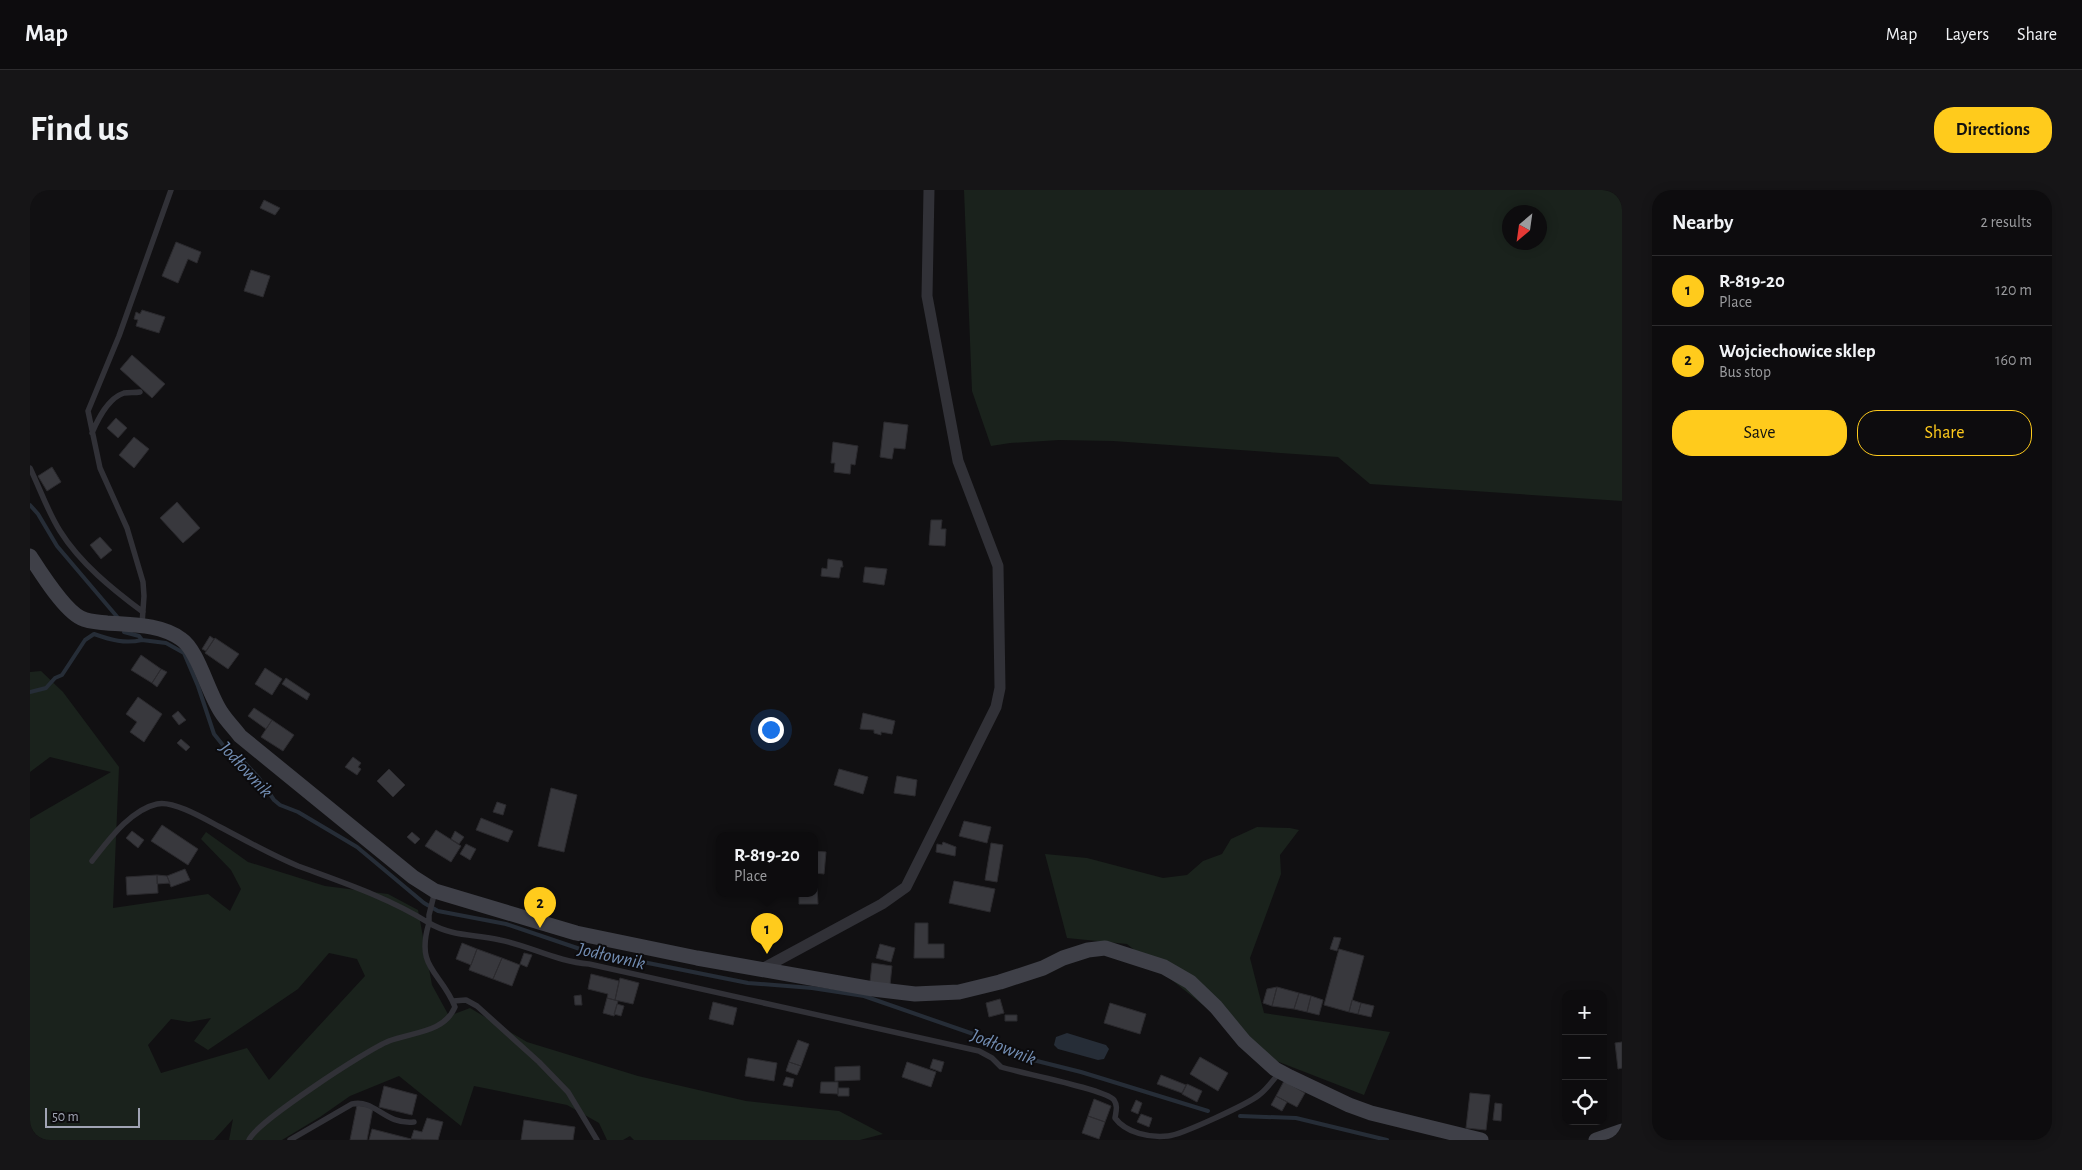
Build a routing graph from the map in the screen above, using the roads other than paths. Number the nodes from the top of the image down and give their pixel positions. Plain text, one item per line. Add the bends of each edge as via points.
1 (171, 190) edge
2 (929, 190) edge
3 (140, 392) dead end
4 (92, 433) junction
5 (30, 468) edge
6 (30, 556) edge
7 (142, 619) junction
8 (92, 861) dead end
9 (435, 891) junction
10 (429, 923) junction
11 (762, 969) junction
12 (453, 1001) junction
13 (1280, 1072) junction
14 (414, 1122) dead end
15 (1622, 1131) edge
16 (249, 1140) edge
17 (290, 1140) edge
18 (597, 1140) edge
19 (1481, 1140) edge
20 (1596, 1140) edge

1 - 4 lane via 119,336 88,411
2 - 11 street via 926,296 958,461 998,566 1000,688 996,708 906,887 882,904
3 - 4 lane via 124,393 112,401
4 - 7 lane via 100,468 127,528 142,582
5 - 7 lane via 59,530 72,548
6 - 7 street via 66,604 81,618 94,622
7 - 9 street via 192,648 221,712 240,736 413,877
8 - 10 lane via 125,823 157,803 167,804 186,809 276,856 402,907
9 - 10 lane
9 - 11 street via 576,933
10 - 12 lane via 424,943 428,964
10 - 13 lane via 439,929 498,939 575,963 979,1051 1001,1067 1113,1098 1118,1123 1127,1129 1155,1136 1170,1136 1240,1107 1259,1095
11 - 13 street via 915,994 959,992 1000,982 1088,950 1105,948 1164,967 1190,982 1244,1041
12 - 16 lane via 453,1012 438,1027 388,1041 355,1060 261,1124
12 - 18 lane via 466,1000 477,1006 538,1062 568,1092
13 - 19 street via 1371,1113
14 - 17 lane via 392,1120 361,1102
15 - 20 street

